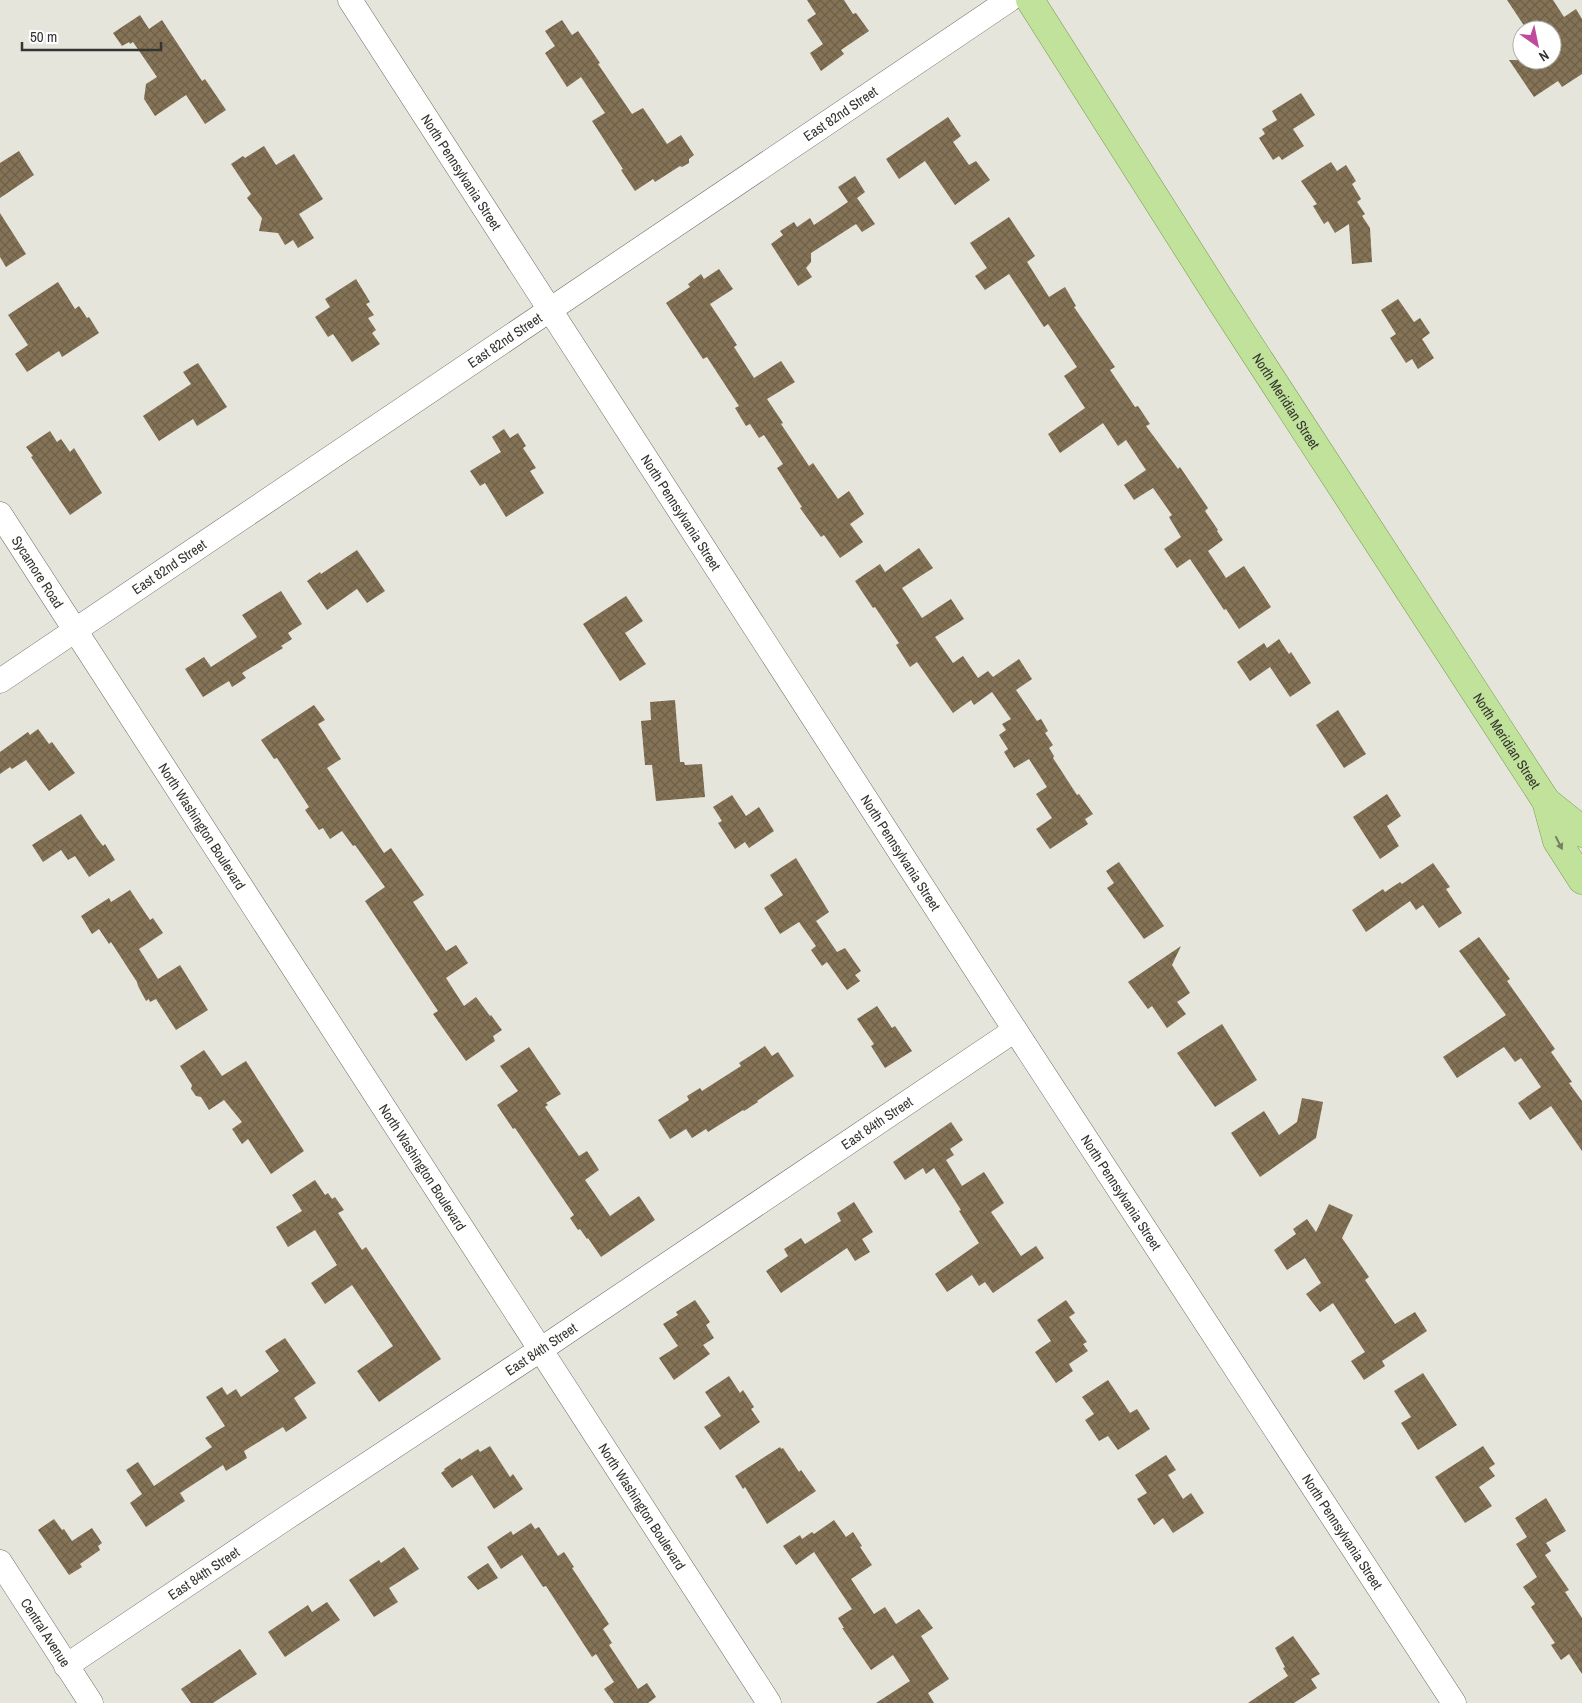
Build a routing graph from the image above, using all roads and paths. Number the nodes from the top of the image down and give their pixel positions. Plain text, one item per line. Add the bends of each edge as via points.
1 (350, 0) edge
2 (1010, 0) edge
3 (1030, 0) edge
4 (551, 309) junction
5 (0, 514) edge
6 (76, 630) junction
7 (0, 681) edge
8 (1546, 801) junction
9 (1582, 833) edge
10 (1582, 880) edge
11 (1015, 1030) junction
12 (540, 1350) junction
13 (0, 1562) edge
14 (66, 1666) junction
15 (90, 1703) edge
16 (769, 1703) edge
17 (1454, 1703) edge

1 - 4 street, North Pennsylvania Street
2 - 4 street, East 82nd Street
3 - 8 main road, North Meridian Street
4 - 6 street, East 82nd Street
4 - 11 street, North Pennsylvania Street
5 - 6 street, Sycamore Road
6 - 7 street, East 82nd Street
6 - 12 street, North Washington Boulevard
8 - 9 main road, North Meridian Street
8 -> 10 main road, North Meridian Street via 1557,841
11 - 12 street, East 84th Street
11 - 17 street, North Pennsylvania Street
12 - 14 street, East 84th Street
12 - 16 street, North Washington Boulevard
13 - 14 street, Central Avenue
14 - 15 street, Central Avenue

